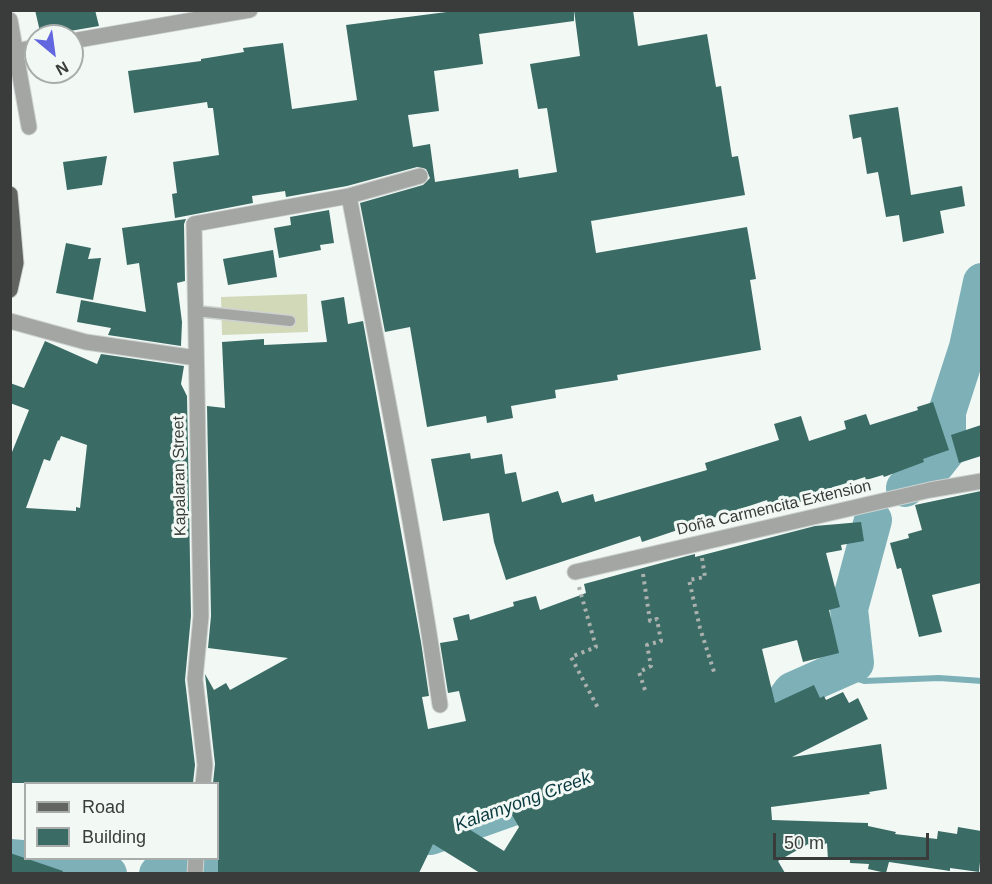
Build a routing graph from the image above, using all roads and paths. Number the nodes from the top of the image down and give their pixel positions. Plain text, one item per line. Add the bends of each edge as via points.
1 (250, 10) edge
2 (174, 17) edge
3 (10, 20) edge
4 (84, 38) edge
5 (24, 49) edge
6 (15, 51) junction
7 (29, 127) dead end
8 (420, 176) dead end
9 (10, 194) edge
10 (349, 196) junction
11 (10, 290) edge
12 (196, 311) junction
13 (10, 321) edge
14 (290, 321) dead end
15 (196, 358) junction
16 (981, 481) edge
17 (699, 544) junction
18 (641, 557) junction
19 (575, 572) joint
20 (715, 675) dead end
21 (645, 690) dead end
22 (440, 705) dead end
23 (599, 710) dead end
24 (203, 782) edge

1 - 2 street
2 - 4 street
3 - 6 street
5 - 6 street
6 - 7 street
8 - 10 street
9 - 11 main road via 16,263
10 - 12 street, Kapalaran Street via 194,224
10 - 22 street via 403,478
12 - 14 lane
12 - 15 street, Kapalaran Street
13 - 15 street via 86,342
15 - 24 street, Kapalaran Street via 201,616 195,679 205,765
16 - 17 street, Doña Carmencita Extension
17 - 18 street, Doña Carmencita Extension
17 - 20 path via 705,577 689,580
18 - 19 street, Doña Carmencita Extension
18 - 21 path via 650,621 657,619 662,640 647,645 651,666 639,672
19 - 23 path via 596,647 571,657

